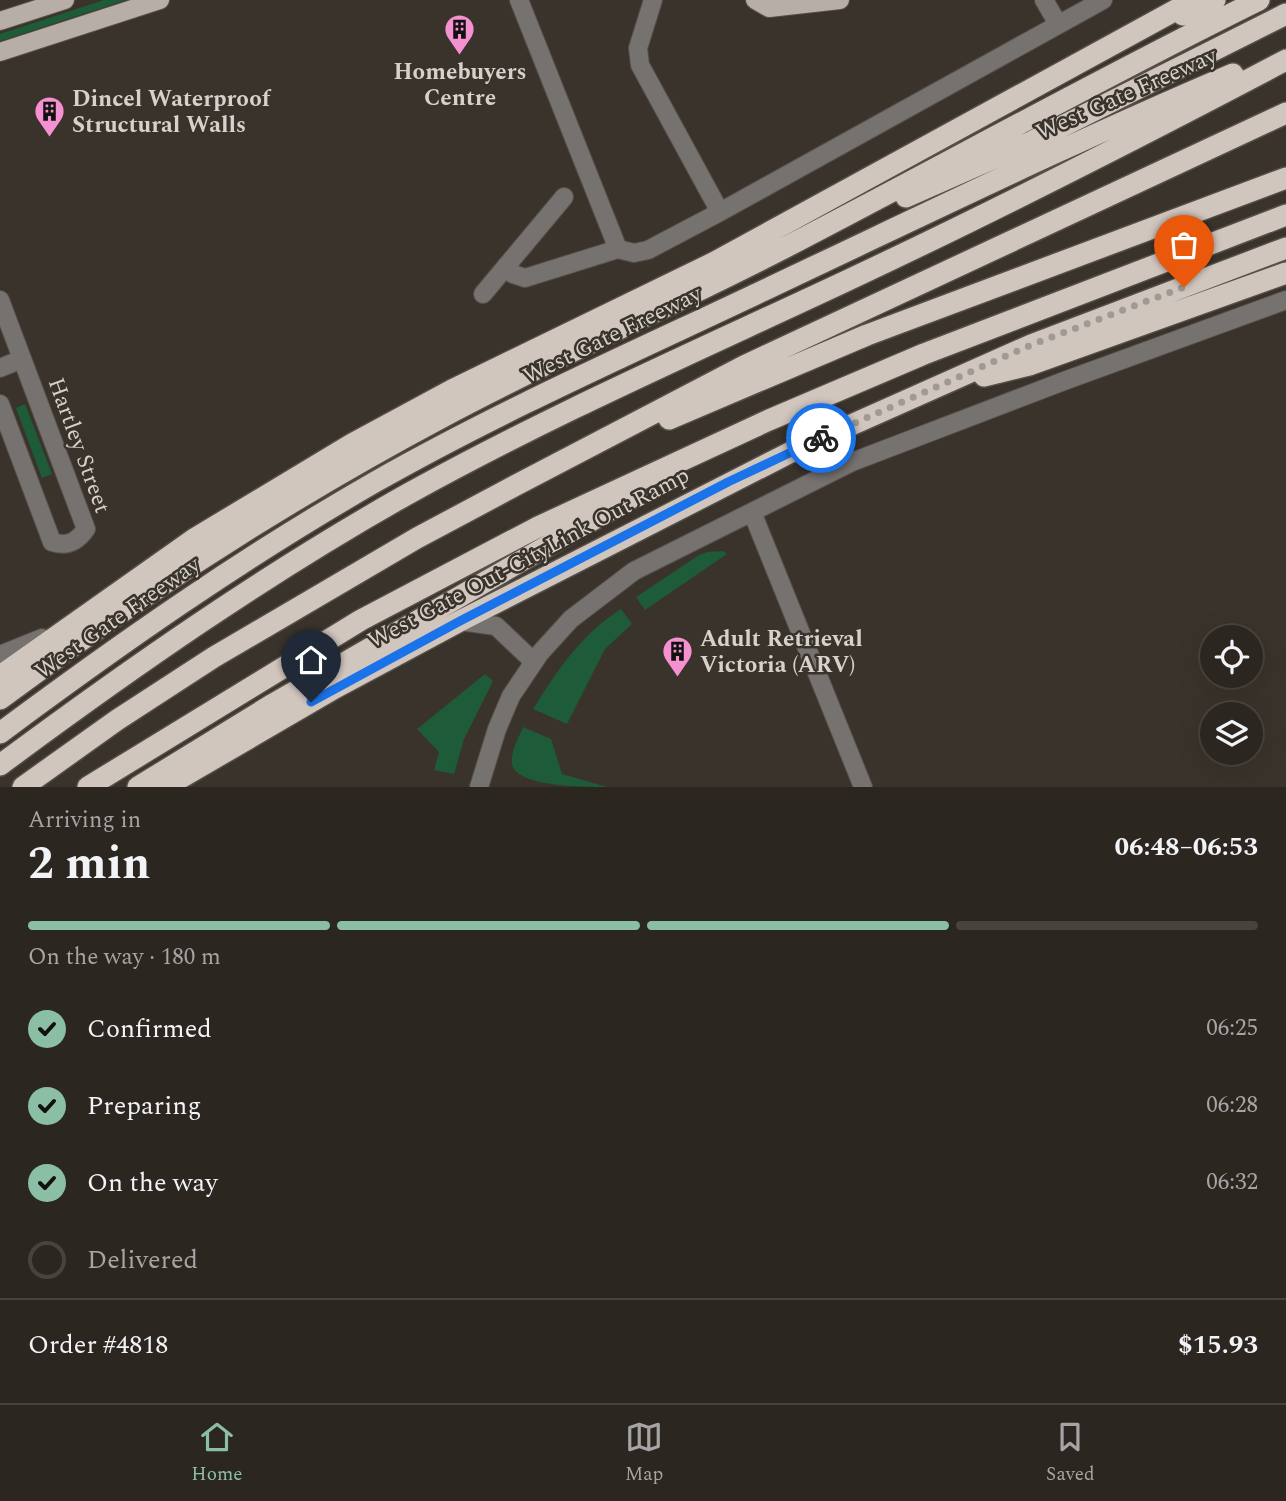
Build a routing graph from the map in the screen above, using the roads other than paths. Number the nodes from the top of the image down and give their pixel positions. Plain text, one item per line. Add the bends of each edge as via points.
1 (65, 0) edge
2 (160, 0) edge
3 (519, 0) edge
4 (653, 0) edge
5 (755, 0) edge
6 (840, 0) edge
7 (1044, 0) edge
8 (1103, 0) edge
9 (1194, 0) edge
10 (1215, 0) edge
11 (1259, 0) edge
12 (1286, 14) edge
13 (0, 21) edge
14 (1058, 24) junction
15 (0, 52) edge
16 (1286, 52) edge
17 (1286, 60) edge
18 (1052, 79) junction
19 (1286, 113) edge
20 (1157, 117) junction
21 (1286, 178) edge
22 (564, 198) dead end
23 (720, 212) junction
24 (1286, 215) edge
25 (788, 246) junction
26 (618, 248) junction
27 (1286, 248) edge
28 (506, 266) junction
29 (1286, 273) edge
30 (483, 294) dead end
31 (0, 300) edge
32 (1286, 300) edge
33 (22, 359) junction
34 (0, 368) edge
35 (925, 391) junction
36 (0, 404) edge
37 (769, 420) junction
38 (522, 482) junction
39 (752, 512) junction
40 (79, 619) junction
41 (460, 621) junction
42 (0, 655) edge
43 (534, 662) junction
44 (0, 676) edge
45 (0, 699) edge
46 (0, 733) edge
47 (0, 765) edge
48 (23, 787) edge
49 (88, 787) edge
50 (138, 787) edge
51 (165, 787) edge
52 (479, 787) edge
53 (863, 787) edge

1 - 13 main road
2 - 15 main road
3 - 26 street
4 - 23 street via 638,48 640,65
5 - 6 main road via 769,8
7 - 14 street
8 - 14 street
9 - 18 highway
10 - 18 highway
11 - 25 highway
12 - 25 highway via 1033,141
14 - 23 street
16 - 20 highway, West Gate Freeway
17 - 20 highway
18 - 40 highway via 715,262 352,444 194,539
19 - 38 highway via 744,366
20 - 46 highway, West Gate Freeway via 590,373 374,482 167,612
20 - 47 highway via 887,261 562,415 406,495 187,629
21 - 38 highway via 867,335
22 - 28 street
23 - 26 street via 648,250 634,253
24 - 37 highway via 996,326
25 - 45 highway via 441,417 358,463 190,565
26 - 28 street via 532,276 518,277
27 - 35 highway via 1031,345
28 - 30 street
29 - 35 highway via 1029,365
31 - 33 street, Hartley Street
32 - 39 street via 852,462
33 - 34 street, Hartley Street
33 - 36 street, Hartley Street via 86,529 79,540 62,545 52,542
35 - 41 highway, West Gate Out-CityLink Out Ramp via 728,482
37 - 49 highway via 538,527 361,620
37 - 50 highway via 373,646
38 - 48 highway via 226,650
39 - 43 street via 615,583 571,619
39 - 53 street
40 - 42 street
40 - 44 highway
41 - 43 street via 496,626
41 - 51 highway, West Gate Out-CityLink Out Ramp
43 - 52 street via 497,729

